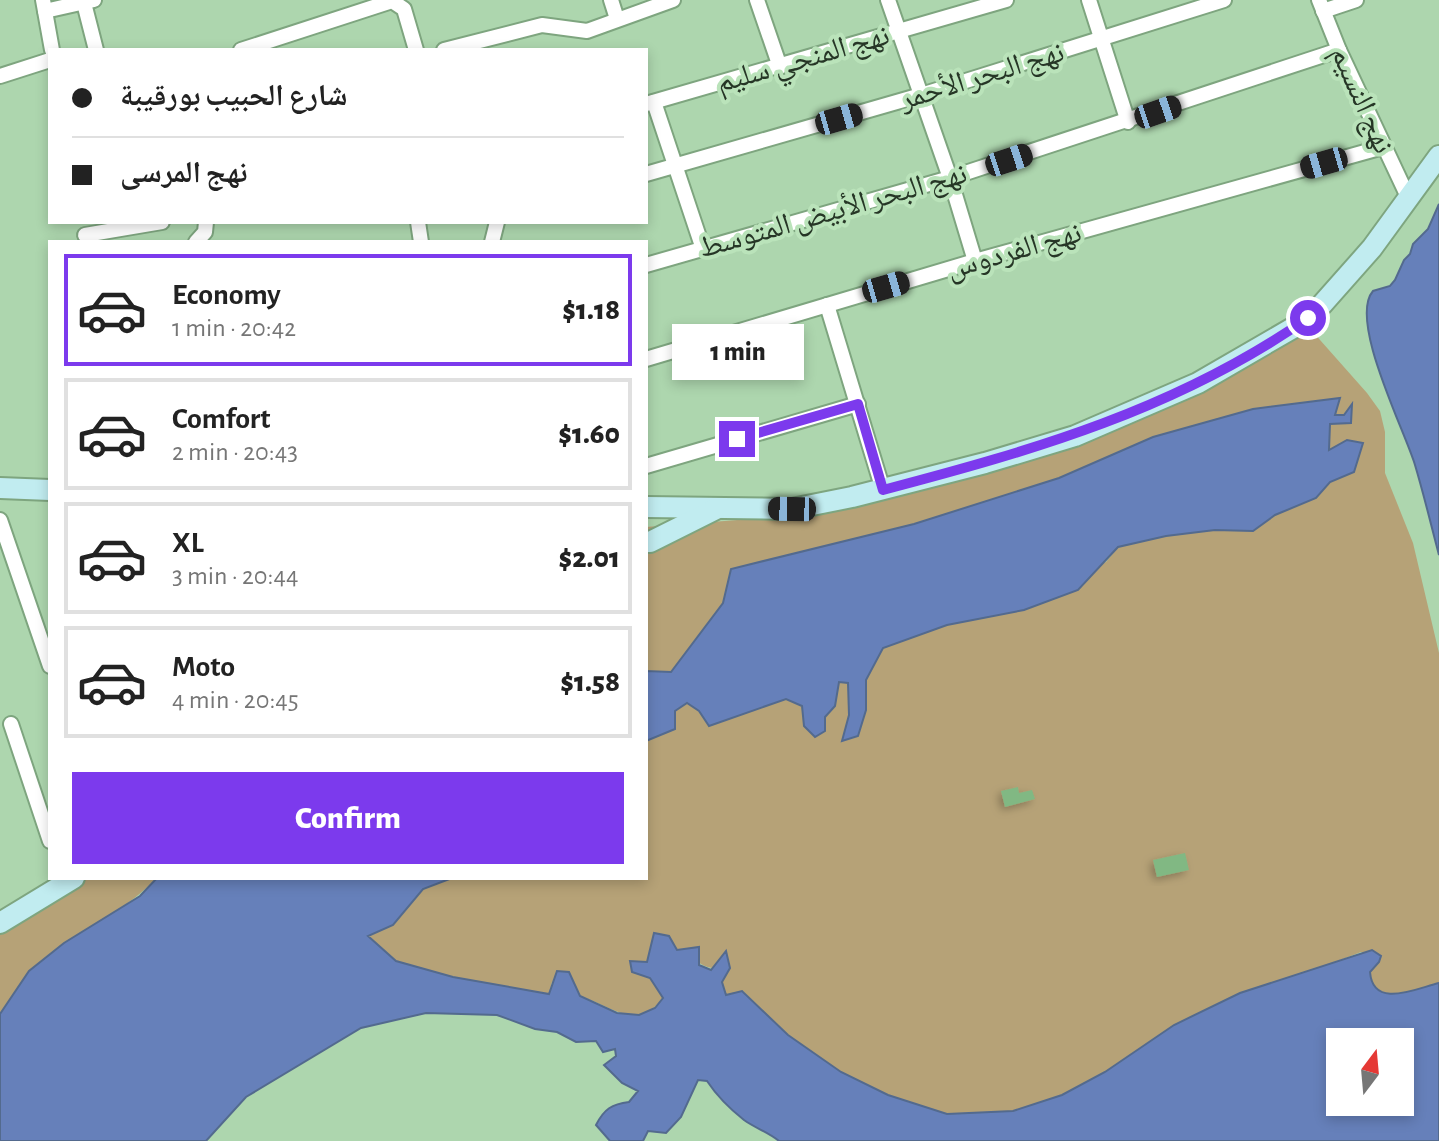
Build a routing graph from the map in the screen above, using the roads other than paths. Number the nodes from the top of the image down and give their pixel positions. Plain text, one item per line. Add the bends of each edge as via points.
1 (611, 0) edge
2 (673, 0) edge
3 (757, 0) edge
4 (888, 0) edge
5 (1006, 0) edge
6 (1089, 0) edge
7 (1224, 0) edge
8 (1356, 0) edge
9 (89, 2) edge
10 (968, 5) edge
11 (1321, 5) edge
12 (44, 6) edge
13 (617, 19) junction
14 (900, 31) junction
15 (1102, 39) junction
16 (52, 48) edge
17 (96, 48) edge
18 (247, 48) edge
19 (415, 48) edge
20 (452, 48) edge
21 (1339, 50) junction
22 (48, 61) edge
23 (780, 67) junction
24 (0, 76) edge
25 (921, 95) junction
26 (650, 103) edge
27 (1128, 122) junction
28 (1383, 147) junction
29 (1439, 156) edge
30 (676, 167) junction
31 (648, 174) edge
32 (950, 178) junction
33 (1409, 199) junction
34 (135, 225) edge
35 (85, 233) edge
36 (107, 237) edge
37 (703, 249) junction
38 (975, 261) junction
39 (648, 264) edge
40 (827, 305) junction
41 (648, 358) edge
42 (858, 404) junction
43 (648, 465) edge
44 (0, 488) edge
45 (48, 490) edge
46 (883, 490) junction
47 (720, 507) junction
48 (648, 509) edge
49 (648, 512) edge
50 (0, 520) edge
51 (648, 544) edge
52 (48, 660) edge
53 (11, 724) dead end
54 (48, 835) edge
55 (68, 880) edge
56 (0, 923) edge

1 - 13 street
2 - 13 street
3 - 23 street
4 - 14 street
5 - 10 street, نهج المنجي سليم
6 - 15 street
7 - 15 street, نهج البحر الأحمر
8 - 11 street
9 - 12 street
9 - 17 street
10 - 14 street, نهج المنجي سليم
11 - 21 street, نهج النسيم
12 - 16 street
13 - 20 street via 587,31 542,25
14 - 23 street, نهج المنجي سليم
14 - 25 street
15 - 25 street, نهج البحر الأحمر
15 - 27 street
18 - 19 street via 392,1 404,9
21 - 27 street, نهج البحر الأبيض المتوسط
21 - 28 street, نهج النسيم
22 - 24 street
23 - 26 street, نهج المنجي سليم
25 - 30 street, نهج البحر الأحمر
25 - 32 street
26 - 30 street
27 - 32 street, نهج البحر الأبيض المتوسط
28 - 33 street, نهج النسيم
28 - 38 street, نهج الفردوس
29 - 33 street
30 - 31 street, نهج البحر الأحمر
30 - 37 street
32 - 37 street, نهج البحر الأبيض المتوسط
32 - 38 street
33 - 46 street via 1318,309 1198,383 1075,436
34 - 36 street
35 - 36 street
37 - 39 street, نهج البحر الأبيض المتوسط
38 - 40 street, نهج الفردوس
40 - 41 street, نهج الفردوس
40 - 42 street
42 - 43 street
42 - 46 street
44 - 45 street
46 - 47 street via 792,509
47 - 48 street
47 - 51 street
49 - 51 street via 654,523
50 - 52 street
53 - 54 street
55 - 56 street

